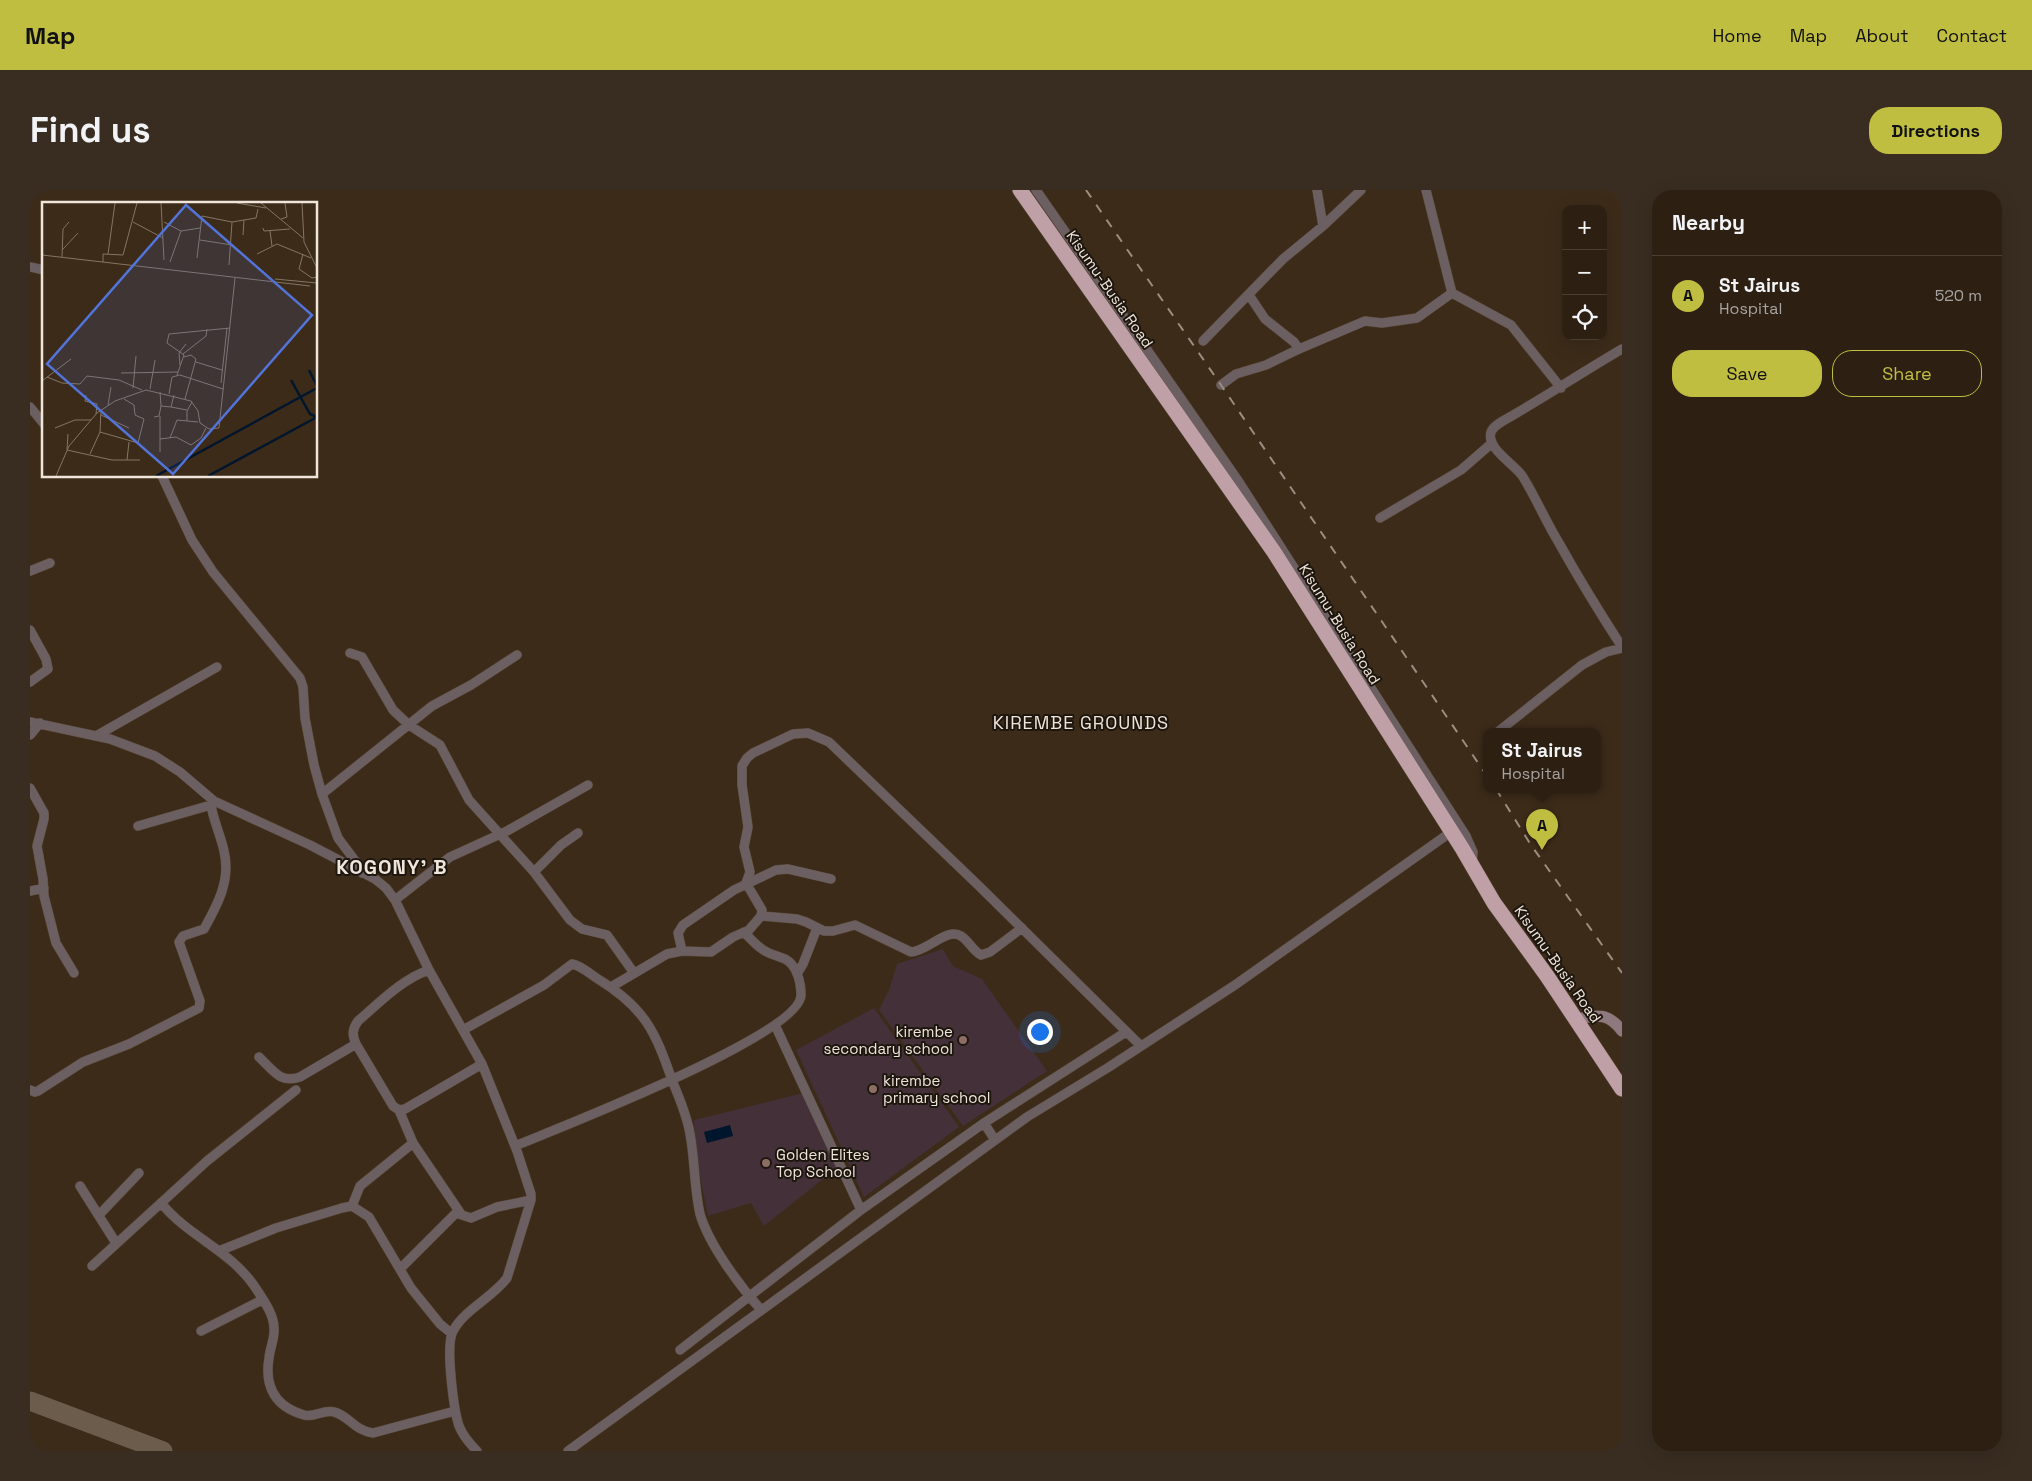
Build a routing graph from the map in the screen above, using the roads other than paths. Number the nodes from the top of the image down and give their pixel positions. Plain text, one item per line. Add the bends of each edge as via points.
1 (1020, 190) edge
2 (1036, 190) edge
3 (1317, 190) edge
4 (1361, 190) edge
5 (1426, 190) edge
6 (1323, 226) junction
7 (1452, 293) junction
8 (1249, 294) junction
9 (1203, 341) dead end
10 (1299, 349) junction
11 (1622, 349) edge
12 (1221, 385) dead end
13 (1561, 388) junction
14 (30, 407) edge
15 (42, 422) edge
16 (1492, 443) junction
17 (163, 478) edge
18 (1380, 518) dead end
19 (50, 562) dead end
20 (30, 572) edge
21 (30, 630) edge
22 (1622, 648) edge
23 (350, 653) dead end
24 (517, 655) dead end
25 (217, 667) dead end
26 (30, 682) edge
27 (35, 722) edge
28 (409, 725) junction
29 (1503, 728) edge
30 (30, 736) edge
31 (96, 736) junction
32 (588, 785) dead end
33 (30, 788) edge
34 (322, 794) junction
35 (213, 803) junction
36 (138, 826) dead end
37 (1451, 832) junction
38 (578, 833) dead end
39 (500, 834) junction
40 (1472, 864) junction
41 (534, 872) junction
42 (362, 873) junction
43 (830, 879) dead end
44 (746, 883) junction
45 (44, 888) junction
46 (30, 891) edge
47 (395, 900) junction
48 (761, 916) junction
49 (817, 928) junction
50 (1022, 928) junction
51 (744, 932) junction
52 (682, 951) junction
53 (429, 970) junction
54 (74, 973) dead end
55 (634, 973) junction
56 (797, 974) junction
57 (611, 987) junction
58 (1576, 1019) junction
59 (774, 1025) junction
60 (463, 1030) junction
61 (1622, 1031) edge
62 (1126, 1032) junction
63 (356, 1044) junction
64 (1141, 1046) junction
65 (259, 1057) dead end
66 (482, 1064) junction
67 (672, 1080) junction
68 (1621, 1086) edge
69 (30, 1090) edge
70 (296, 1090) dead end
71 (399, 1110) junction
72 (984, 1123) junction
73 (995, 1140) junction
74 (413, 1143) junction
75 (515, 1146) junction
76 (139, 1173) dead end
77 (80, 1186) dead end
78 (531, 1200) junction
79 (162, 1204) junction
80 (352, 1206) junction
81 (861, 1210) junction
82 (461, 1214) junction
83 (99, 1215) junction
84 (116, 1243) junction
85 (219, 1251) junction
86 (92, 1266) dead end
87 (400, 1269) junction
88 (750, 1297) junction
89 (262, 1300) junction
90 (761, 1310) junction
91 (201, 1331) dead end
92 (451, 1333) junction
93 (680, 1350) dead end
94 (455, 1411) junction
95 (477, 1451) edge
96 (568, 1451) edge

1 - 37 highway, Kisumu-Busia Road via 1274,552
2 - 40 street via 1237,479 1466,836 1473,852
3 - 6 street
4 - 6 street
5 - 7 street
6 - 8 street via 1283,259
7 - 10 street via 1417,318 1382,323 1365,321
7 - 13 street via 1511,325
8 - 9 street
8 - 10 street via 1265,319
10 - 12 street via 1266,365 1236,374
11 - 13 street
13 - 16 street via 1492,429
14 - 15 street
16 - 18 street via 1461,470
16 - 22 street via 1522,475
17 - 34 street via 192,540 213,572 300,678 312,756
19 - 20 street
21 - 26 street via 48,668
22 - 29 street via 1606,652 1582,665
23 - 28 street via 362,658 392,710
24 - 28 street via 432,706
25 - 31 street
27 - 30 street
27 - 31 street
28 - 34 street
28 - 39 street via 440,745 469,800
31 - 35 street via 110,738 155,756 180,772
32 - 39 street
33 - 45 street via 44,813 37,846
34 - 42 street via 338,838
35 - 36 street
35 - 42 street via 310,844
35 - 69 street via 213,817 224,851 225,885 204,929 183,936 179,942 200,1005 129,1044 83,1062 38,1091
37 - 40 highway, Kisumu-Busia Road
37 - 64 street via 1235,985
38 - 41 street
39 - 41 street
39 - 47 street via 450,857
40 - 58 highway, Kisumu-Busia Road via 1494,903
41 - 55 street via 570,920 582,929 608,935
42 - 47 street via 386,888
43 - 44 street via 788,869 776,870
44 - 48 street via 759,903
44 - 50 street via 750,872 744,847 748,827 742,766 753,754 782,738 808,734 829,742
44 - 52 street via 683,925 678,933
45 - 46 street
45 - 54 street via 56,943
47 - 53 street
48 - 49 street via 797,920
48 - 51 street
49 - 50 street via 833,931 855,925 911,952 918,952 955,933 981,955
49 - 56 street
50 - 62 street
51 - 52 street via 707,953
51 - 56 street via 765,952 789,962
52 - 55 street via 667,954
53 - 60 street
53 - 63 street via 392,992 358,1021 353,1033
55 - 57 street
56 - 59 street via 800,1001
57 - 60 street via 577,965 570,964 544,984
57 - 67 street via 645,1019 660,1046
58 - 61 street via 1602,1016
58 - 68 highway, Kisumu-Busia Road
59 - 67 street via 747,1043
59 - 81 street
60 - 66 street
62 - 64 street
62 - 72 street
63 - 65 street via 292,1080 280,1077
63 - 71 street via 393,1106
64 - 73 street
66 - 71 street
66 - 75 street
67 - 75 street
67 - 88 street via 690,1135 700,1214 714,1244
70 - 79 street via 234,1138
71 - 74 street
72 - 73 street
72 - 81 street
73 - 90 street
74 - 80 street via 360,1186
74 - 82 street
75 - 78 street via 530,1187
76 - 83 street
77 - 83 street
78 - 82 street via 496,1207 471,1218
78 - 92 street via 507,1278
79 - 84 street
79 - 85 street via 172,1217
80 - 85 street via 276,1228
80 - 87 street via 369,1217
81 - 88 street
82 - 87 street via 455,1214
83 - 84 street
84 - 86 street
85 - 89 street via 254,1285
87 - 92 street via 411,1288
88 - 90 street
88 - 93 street
89 - 91 street
89 - 94 street via 275,1330 268,1374 276,1400 285,1407 309,1417 335,1412 358,1428 374,1433
90 - 96 street
92 - 94 street via 449,1351
94 - 95 street via 460,1428

